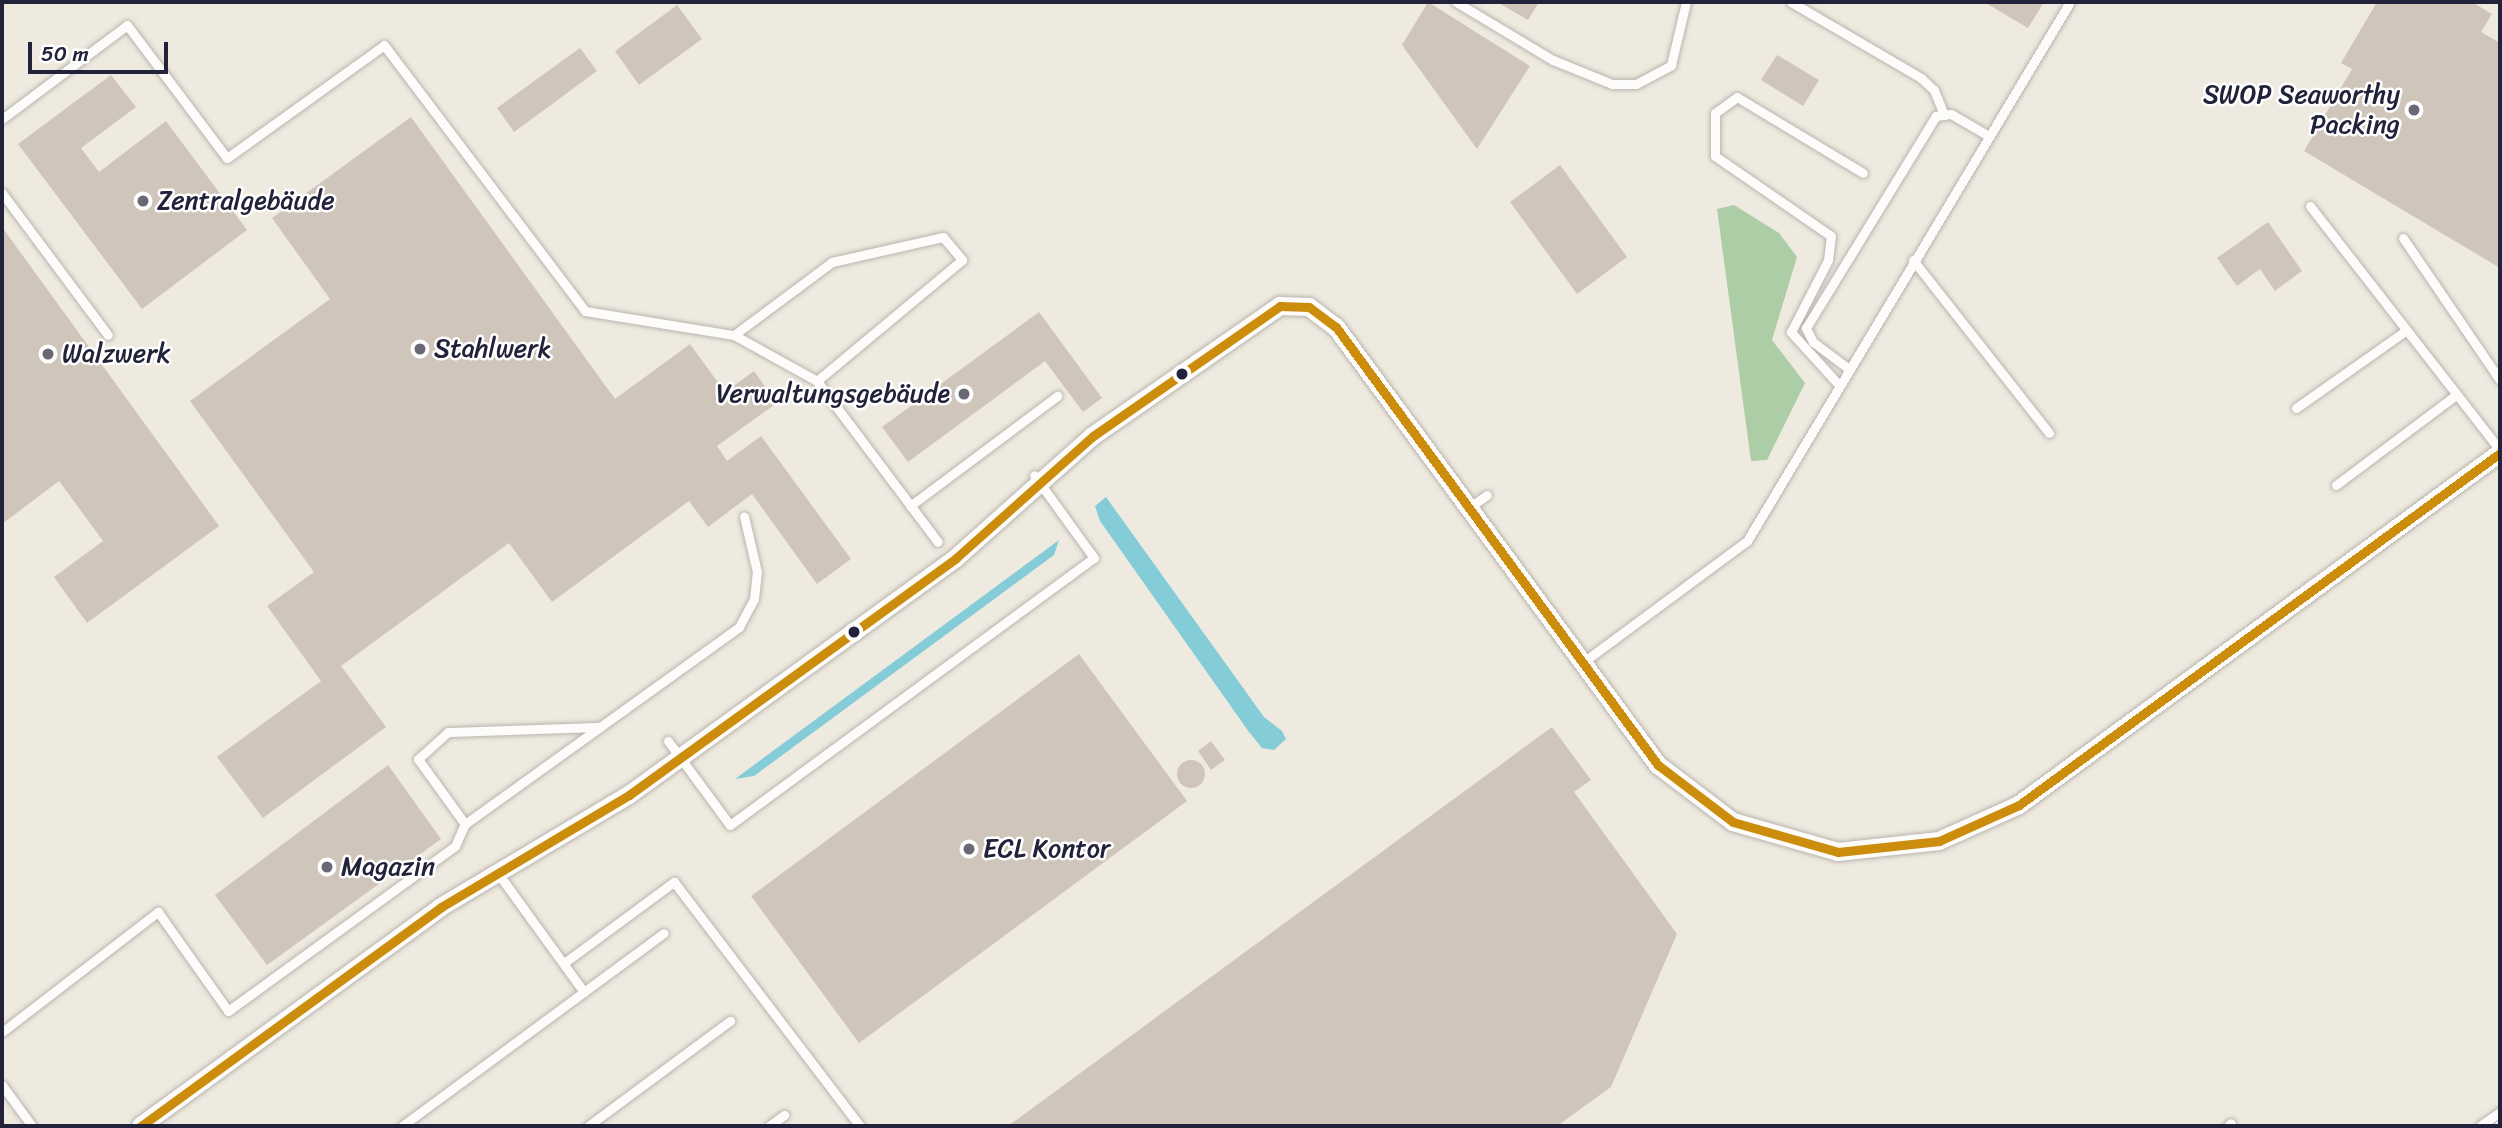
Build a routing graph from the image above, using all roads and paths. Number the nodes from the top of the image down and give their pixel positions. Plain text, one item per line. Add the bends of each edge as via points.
1 (1456, 2) edge
2 (1686, 2) edge
3 (1791, 2) edge
4 (2070, 2) edge
5 (1944, 115) junction
6 (2, 119) edge
7 (1987, 135) junction
8 (1863, 173) dead end
9 (2, 193) edge
10 (2310, 206) dead end
11 (2403, 238) dead end
12 (1913, 260) junction
13 (2405, 331) junction
14 (108, 335) dead end
15 (734, 335) junction
16 (1849, 369) junction
17 (2500, 380) edge
18 (817, 381) junction
19 (1839, 385) junction
20 (2457, 394) junction
21 (1057, 396) dead end
22 (2297, 408) dead end
23 (2049, 433) dead end
24 (2497, 447) edge
25 (1037, 480) junction
26 (2336, 485) dead end
27 (1487, 495) dead end
28 (910, 506) junction
29 (1469, 508) junction
30 (744, 516) dead end
31 (939, 542) dead end
32 (1583, 663) junction
33 (601, 727) junction
34 (668, 741) dead end
35 (681, 758) junction
36 (466, 824) junction
37 (497, 872) junction
38 (664, 933) dead end
39 (564, 963) junction
40 (584, 992) junction
41 (730, 1021) dead end
42 (2, 1032) edge
43 (2, 1085) edge
44 (2500, 1112) edge
45 (784, 1115) dead end
46 (32, 1126) edge
47 (141, 1126) edge
48 (402, 1126) edge
49 (588, 1126) edge
50 (769, 1126) edge
51 (860, 1126) edge
52 (2480, 1126) edge

1 - 2 lane via 1553,60 1612,84 1636,84 1671,65
3 - 5 lane via 1921,78 1934,90
4 - 7 lane
5 - 7 lane
5 - 16 lane via 1936,116 1807,328 1813,342
6 - 15 lane via 127,25 227,158 384,45 585,311
7 - 12 lane
8 - 19 lane via 1737,97 1715,113 1715,156 1831,236 1828,260 1791,332
9 - 14 lane
10 - 13 lane
11 - 17 lane
12 - 16 lane
12 - 23 lane
13 - 20 lane
13 - 22 lane
15 - 18 lane
15 - 18 lane via 832,262 943,237 962,260
16 - 19 lane
18 - 28 lane
19 - 32 lane via 1747,541
20 - 24 lane
20 - 26 lane
21 - 28 lane
24 - 32 street via 2019,804 1939,841 1838,852 1793,844 1733,822 1658,765
25 - 29 street via 1248,325 1280,306 1302,305 1336,327
25 - 35 street via 956,558
25 - 35 lane via 1094,558 730,825
27 - 29 lane
28 - 31 lane
29 - 32 street
30 - 33 lane via 757,572 754,599 739,627
33 - 36 lane
33 - 36 lane via 448,732 418,759
34 - 35 lane
35 - 37 street via 565,839
36 - 42 lane via 455,846 228,1011 158,912
37 - 39 lane
37 - 47 street via 441,907
38 - 40 lane
39 - 40 lane
39 - 51 lane via 674,882
40 - 48 lane
41 - 49 lane
43 - 46 lane
44 - 52 lane
45 - 50 lane

